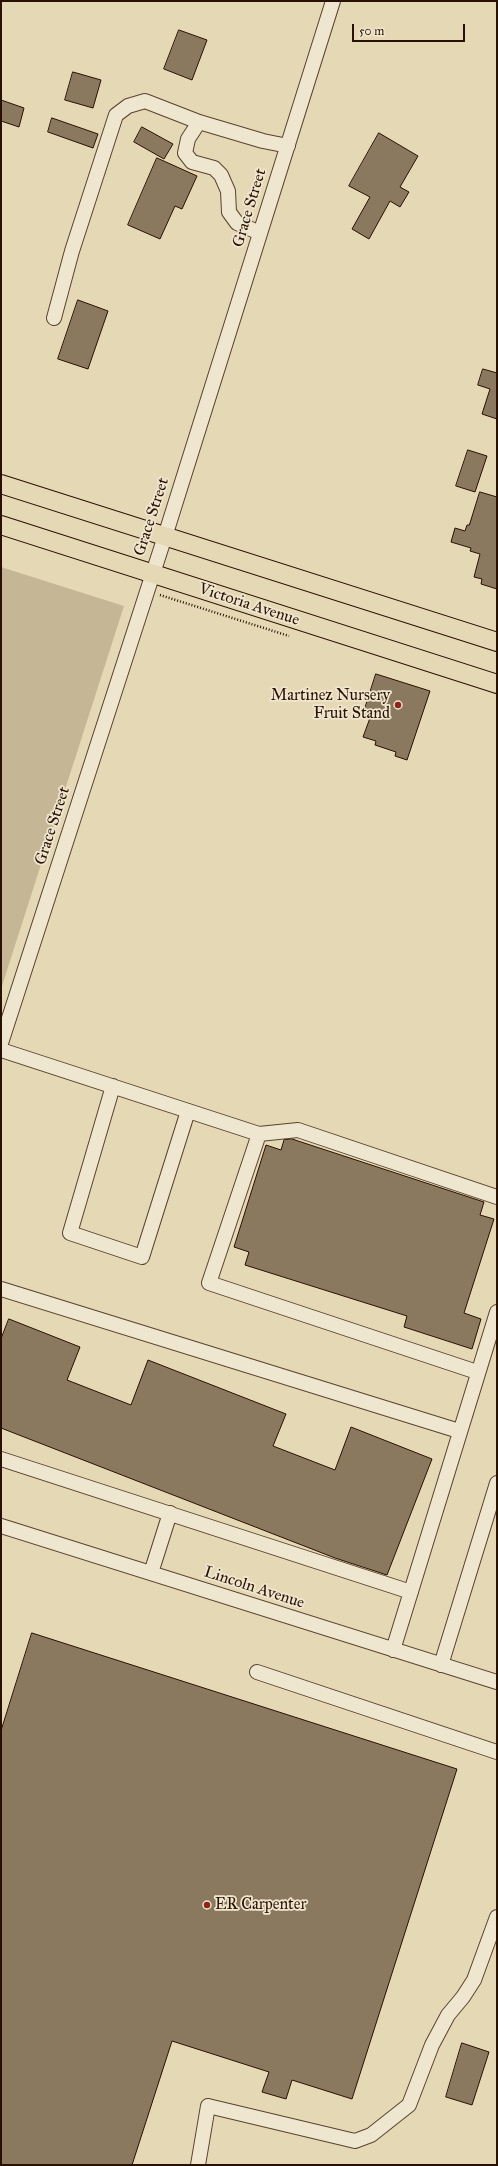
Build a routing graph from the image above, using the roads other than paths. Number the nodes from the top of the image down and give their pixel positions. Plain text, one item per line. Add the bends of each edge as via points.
1 (333, 1) edge
2 (199, 122) junction
3 (288, 146) junction
4 (260, 233) junction
5 (54, 318) dead end
6 (1, 484) edge
7 (1, 525) edge
8 (165, 536) junction
9 (152, 574) junction
10 (497, 642) edge
11 (497, 684) edge
12 (3, 1027) edge
13 (1, 1043) edge
14 (1, 1050) edge
15 (113, 1086) junction
16 (188, 1111) junction
17 (259, 1134) junction
18 (497, 1196) edge
19 (1, 1289) edge
20 (497, 1312) edge
21 (477, 1372) junction
22 (459, 1431) junction
23 (1, 1459) edge
24 (497, 1484) edge
25 (170, 1514) junction
26 (1, 1526) edge
27 (151, 1573) junction
28 (411, 1592) junction
29 (393, 1650) junction
30 (441, 1665) junction
31 (257, 1672) dead end
32 (497, 1682) edge
33 (497, 1752) edge
34 (497, 1917) edge
35 (198, 2165) edge

1 - 3 street, Grace Street
2 - 3 street
2 - 4 street via 188,139 185,153 192,162 214,168 221,175 228,191 229,212 237,223
2 - 5 street via 146,101 128,106 116,115 72,251
3 - 4 street, Grace Street
4 - 8 street, Grace Street
6 - 8 main road
7 - 9 main road, Victoria Avenue
8 - 9 street, Grace Street
8 - 10 main road
9 - 11 main road, Victoria Avenue
9 - 12 street, Grace Street
12 - 13 street, Grace Street
14 - 15 street
15 - 16 street
15 - 16 street via 70,1233 142,1257
16 - 17 street
17 - 18 street via 298,1130
17 - 21 street via 209,1283
19 - 22 street
20 - 21 street
21 - 22 street
22 - 28 street
23 - 25 street
24 - 30 street
25 - 27 street
25 - 28 street
26 - 27 street, Lincoln Avenue
27 - 29 street, Lincoln Avenue
28 - 29 street
29 - 30 street, Lincoln Avenue
30 - 32 street, Lincoln Avenue
31 - 33 street
34 - 35 street via 474,1980 448,2015 432,2045 410,2104 372,2135 355,2142 208,2106

